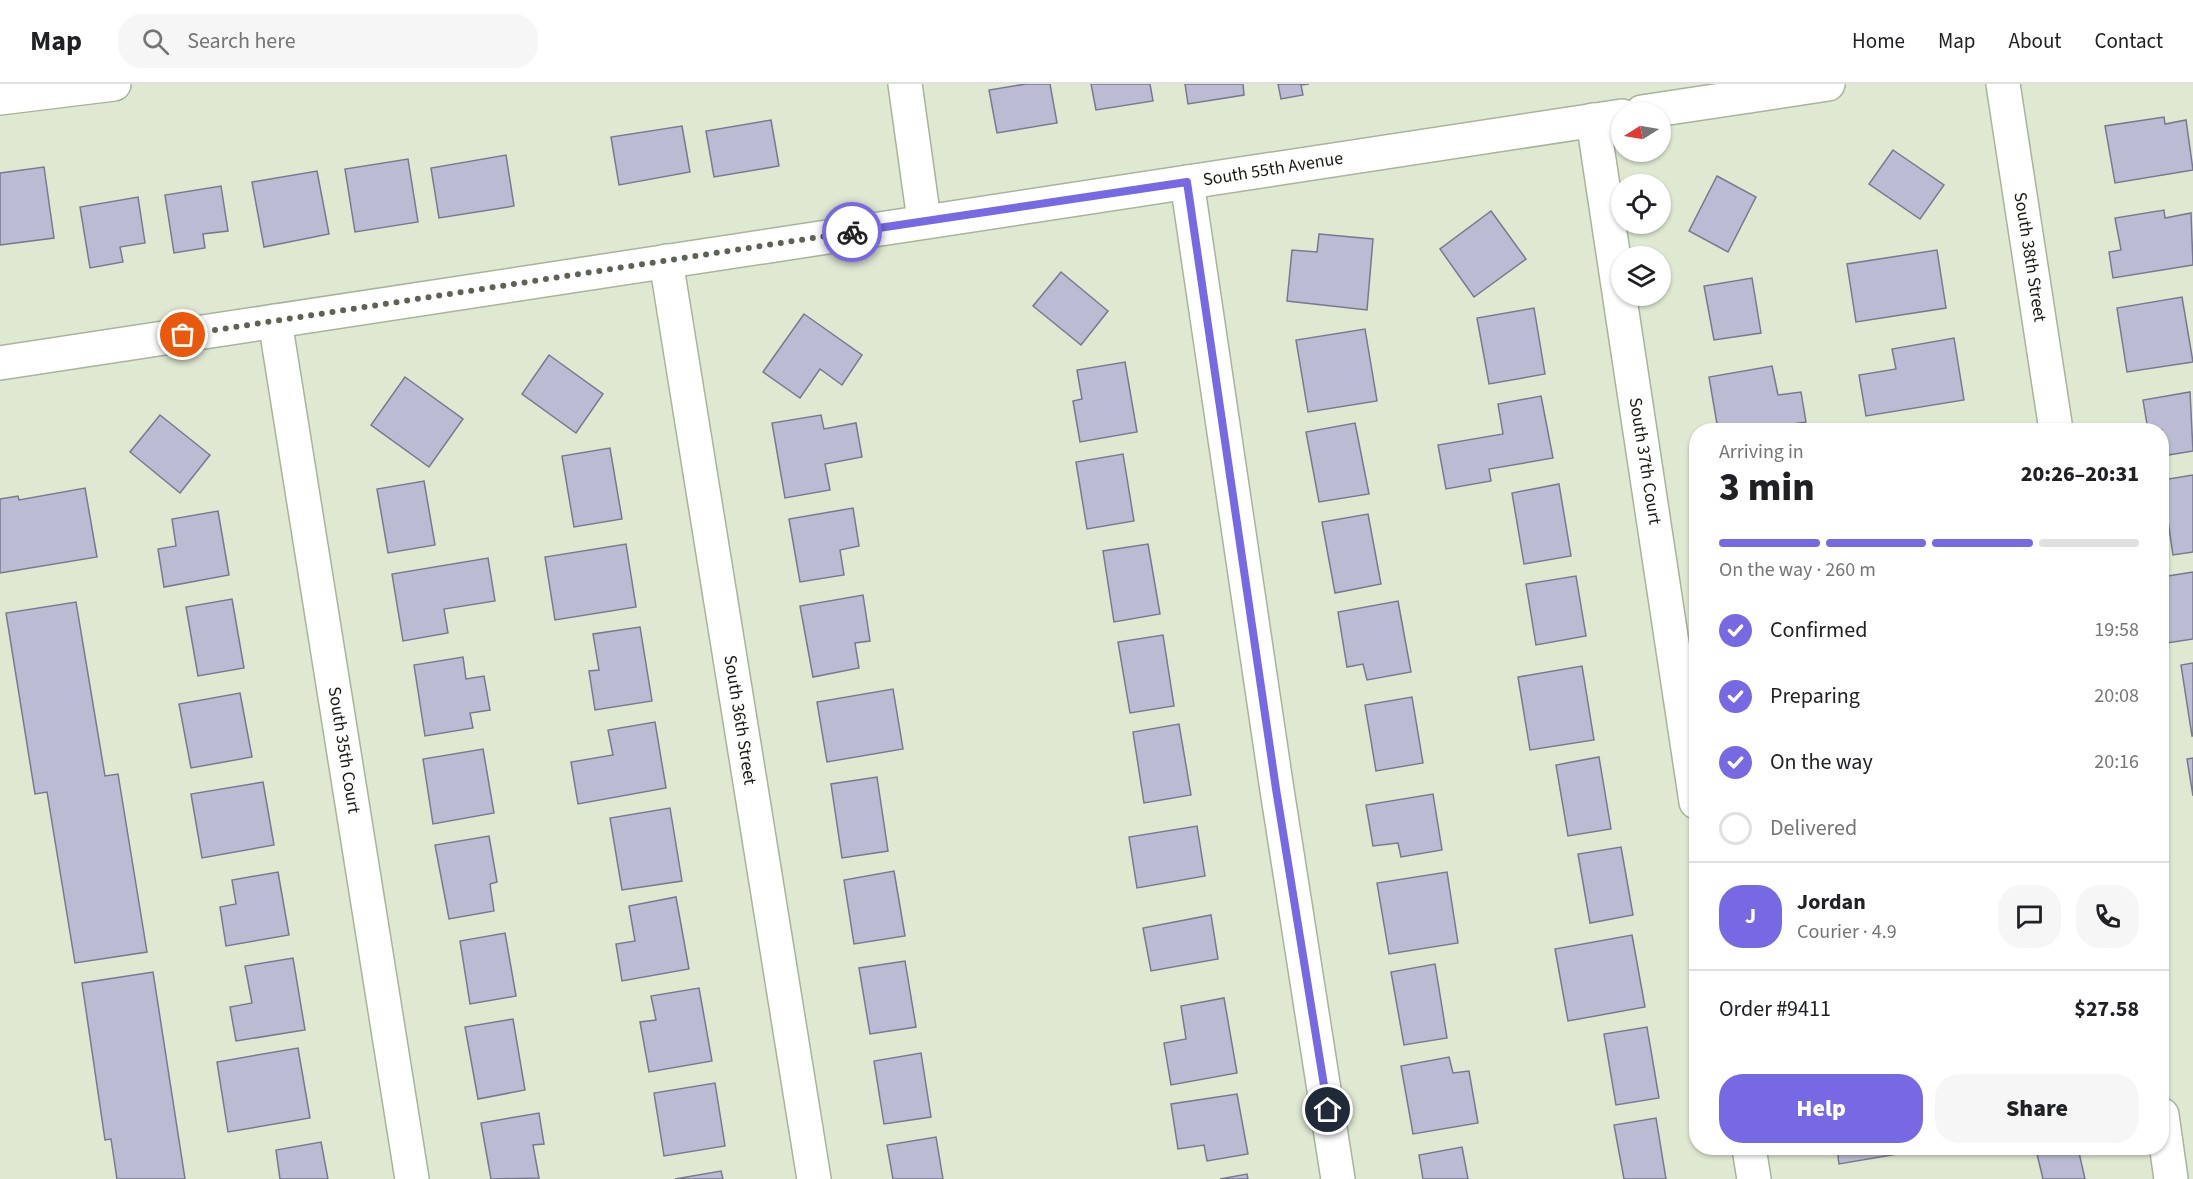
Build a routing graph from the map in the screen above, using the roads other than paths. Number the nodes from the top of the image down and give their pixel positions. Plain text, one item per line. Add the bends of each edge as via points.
1 (114, 84) edge
2 (905, 84) edge
3 (1828, 84) edge
4 (2003, 84) edge
5 (0, 98) edge
6 (1671, 108) edge
7 (1607, 118) edge
8 (1187, 182) junction
9 (924, 220) junction
10 (666, 261) junction
11 (275, 321) junction
12 (0, 363) edge
13 (2055, 423) edge
14 (1689, 748) edge
15 (1750, 1155) edge
16 (2168, 1155) edge
17 (412, 1179) edge
18 (814, 1179) edge
19 (1338, 1179) edge
20 (1754, 1179) edge
21 (2171, 1179) edge

1 - 5 street
2 - 9 street
3 - 6 street
4 - 13 street, South 38th Street
7 - 8 street, South 55th Avenue
7 - 14 street, South 37th Court
8 - 9 street, South 55th Avenue
8 - 19 street
9 - 10 street, South 55th Avenue
10 - 11 street, South 55th Avenue
10 - 18 street, South 36th Street
11 - 12 street, South 55th Avenue
11 - 17 street, South 35th Court
15 - 20 street
16 - 21 street

